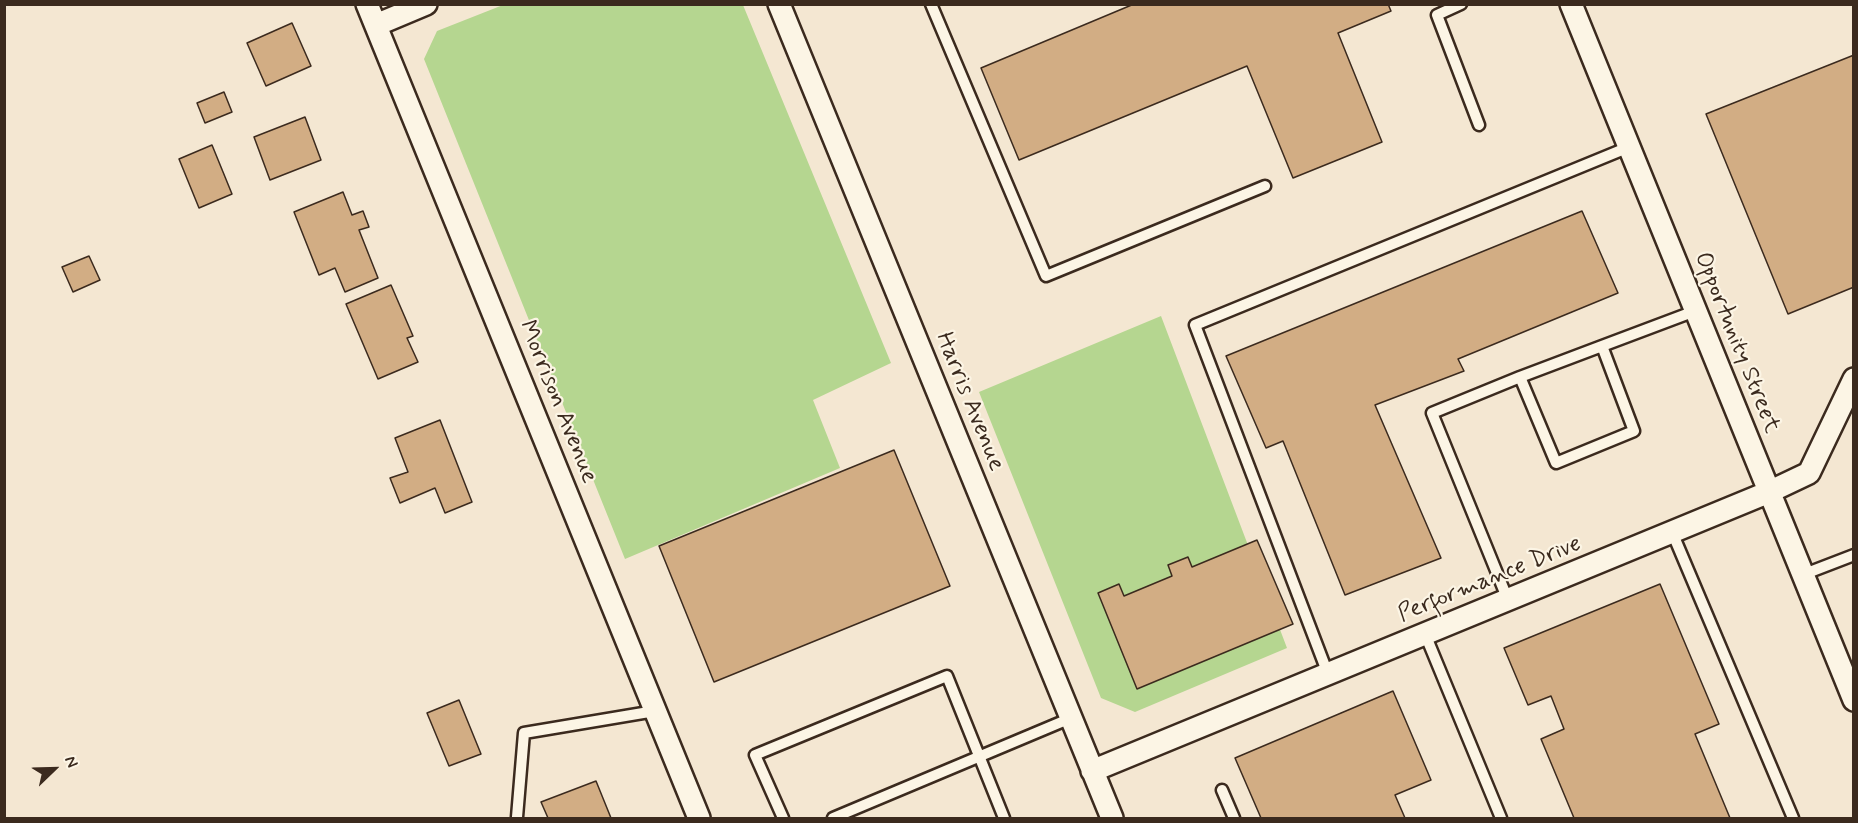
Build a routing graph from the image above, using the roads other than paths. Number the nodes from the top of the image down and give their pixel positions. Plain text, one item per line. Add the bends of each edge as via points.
1 (367, 4) edge
2 (426, 4) edge
3 (779, 4) edge
4 (931, 4) edge
5 (1461, 4) edge
6 (1571, 4) edge
7 (1435, 10) edge
8 (376, 25) junction
9 (1479, 125) dead end
10 (1629, 147) junction
11 (1266, 186) dead end
12 (1695, 311) junction
13 (1602, 346) junction
14 (1520, 377) junction
15 (1854, 379) edge
16 (1769, 492) junction
17 (1672, 532) junction
18 (1854, 555) edge
19 (1802, 575) junction
20 (1508, 600) junction
21 (1425, 634) junction
22 (1328, 674) junction
23 (1854, 700) edge
24 (655, 711) junction
25 (1071, 718) junction
26 (979, 757) junction
27 (1092, 771) junction
28 (1222, 790) dead end
29 (517, 817) edge
30 (699, 819) edge
31 (783, 819) edge
32 (833, 819) edge
33 (1004, 819) edge
34 (1112, 819) edge
35 (1234, 819) edge
36 (1501, 819) edge
37 (1792, 819) edge

1 - 8 street, Morrison Avenue
2 - 8 street
3 - 25 street, Harris Avenue
4 - 11 lane via 1046,276
5 - 7 lane
6 - 10 street, Opportunity Street
7 - 9 lane
8 - 24 street, Morrison Avenue
10 - 12 street, Opportunity Street
10 - 22 lane via 1195,325
12 - 13 lane
12 - 16 street, Opportunity Street
13 - 14 lane
13 - 14 lane via 1634,431 1556,463
14 - 20 lane via 1432,413
15 - 16 street, Performance Drive via 1809,473
16 - 17 street, Performance Drive
16 - 19 street, Opportunity Street
17 - 20 street, Performance Drive
17 - 37 lane
18 - 19 lane
19 - 23 street, Opportunity Street
20 - 21 street, Performance Drive
21 - 22 street, Performance Drive
21 - 36 lane
22 - 27 street, Performance Drive
24 - 29 lane via 524,733
24 - 30 street, Morrison Avenue
25 - 26 lane
25 - 27 street, Harris Avenue
26 - 31 lane via 946,676 755,754
26 - 32 lane
26 - 33 lane
27 - 34 street, Harris Avenue
28 - 35 lane

